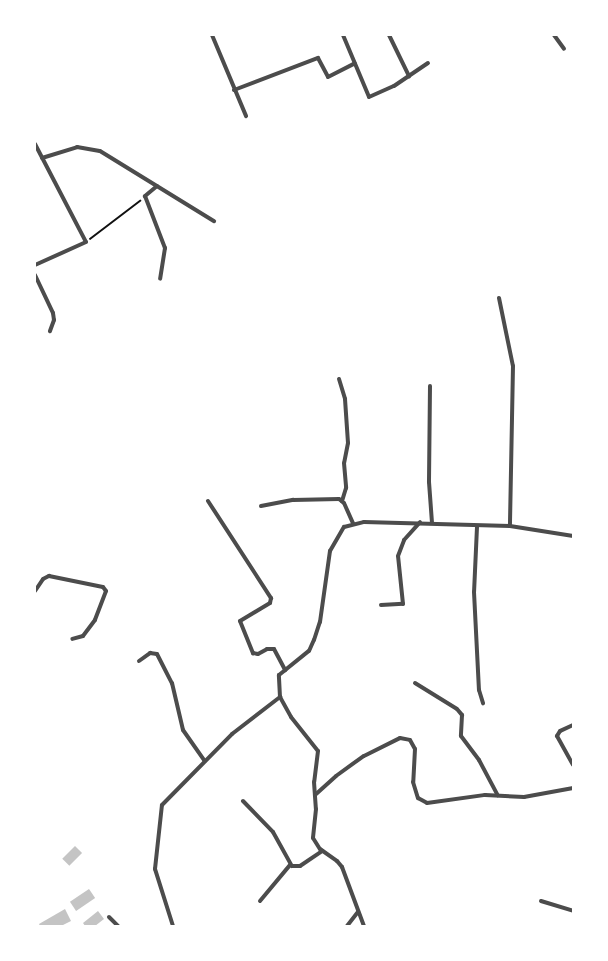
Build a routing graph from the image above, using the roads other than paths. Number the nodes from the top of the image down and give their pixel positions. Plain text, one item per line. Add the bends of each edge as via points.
1 (212, 35) edge
2 (343, 35) edge
3 (389, 35) edge
4 (554, 35) edge
5 (564, 49) dead end
6 (355, 62) junction
7 (428, 62) dead end
8 (409, 76) junction
9 (234, 90) junction
10 (246, 116) dead end
11 (35, 144) edge
12 (42, 158) junction
13 (157, 186) junction
14 (214, 220) dead end
15 (35, 265) edge
16 (35, 275) edge
17 (160, 279) dead end
18 (499, 298) dead end
19 (50, 331) dead end
20 (339, 379) dead end
21 (430, 386) dead end
22 (208, 501) dead end
23 (342, 501) junction
24 (261, 506) dead end
25 (420, 522) junction
26 (353, 523) junction
27 (432, 523) junction
28 (477, 526) junction
29 (510, 526) junction
30 (573, 536) edge
31 (35, 591) edge
32 (381, 605) dead end
33 (72, 639) dead end
34 (139, 661) dead end
35 (285, 670) junction
36 (415, 683) dead end
37 (280, 697) junction
38 (483, 703) dead end
39 (573, 725) edge
40 (205, 761) junction
41 (573, 765) edge
42 (573, 788) edge
43 (315, 795) junction
44 (498, 795) junction
45 (244, 802) dead end
46 (322, 851) junction
47 (290, 865) junction
48 (260, 901) dead end
49 (541, 901) dead end
50 (573, 911) edge
51 (358, 912) junction
52 (109, 917) dead end
53 (118, 926) edge
54 (173, 926) edge
55 (348, 926) edge
56 (364, 926) edge

1 - 9 street
2 - 6 street
3 - 8 street
4 - 5 street
6 - 8 street via 364,90 369,97
6 - 9 street via 328,77 318,58
7 - 8 street
9 - 10 street
11 - 12 street
12 - 13 street via 77,147 100,151
12 - 15 street via 86,242
13 - 14 street
13 - 17 street via 145,196 165,248
16 - 19 street via 53,313 54,320
18 - 29 street via 513,366
20 - 23 street via 345,399 348,443 344,463 346,488
21 - 27 street via 429,482
22 - 35 street via 271,598 270,603 240,621 253,653 274,649
23 - 24 street via 305,499
23 - 26 street
25 - 26 street
25 - 27 street
25 - 32 street via 404,540 398,556 403,604
26 - 35 street via 340,532 330,551 320,622 309,651
27 - 28 street
28 - 29 street
28 - 38 street via 474,592 479,690
29 - 30 street
31 - 33 street via 43,579 49,576 103,587 106,591 94,620 82,636
34 - 40 street via 150,653 157,654 172,683 183,730
35 - 37 street via 278,679
36 - 44 street via 457,709 462,715 460,736 479,760
37 - 40 street via 232,734
37 - 43 street via 291,717 318,751
39 - 41 street via 560,731 557,736
40 - 54 street via 162,806 155,869
42 - 44 street via 524,797
43 - 44 street via 364,756 400,738 410,740 415,749 413,782 418,798 427,803
43 - 46 street via 313,838
45 - 47 street via 273,832
46 - 47 street via 300,866
46 - 51 street via 342,867
47 - 48 street
49 - 50 street
51 - 55 street
51 - 56 street
52 - 53 street

